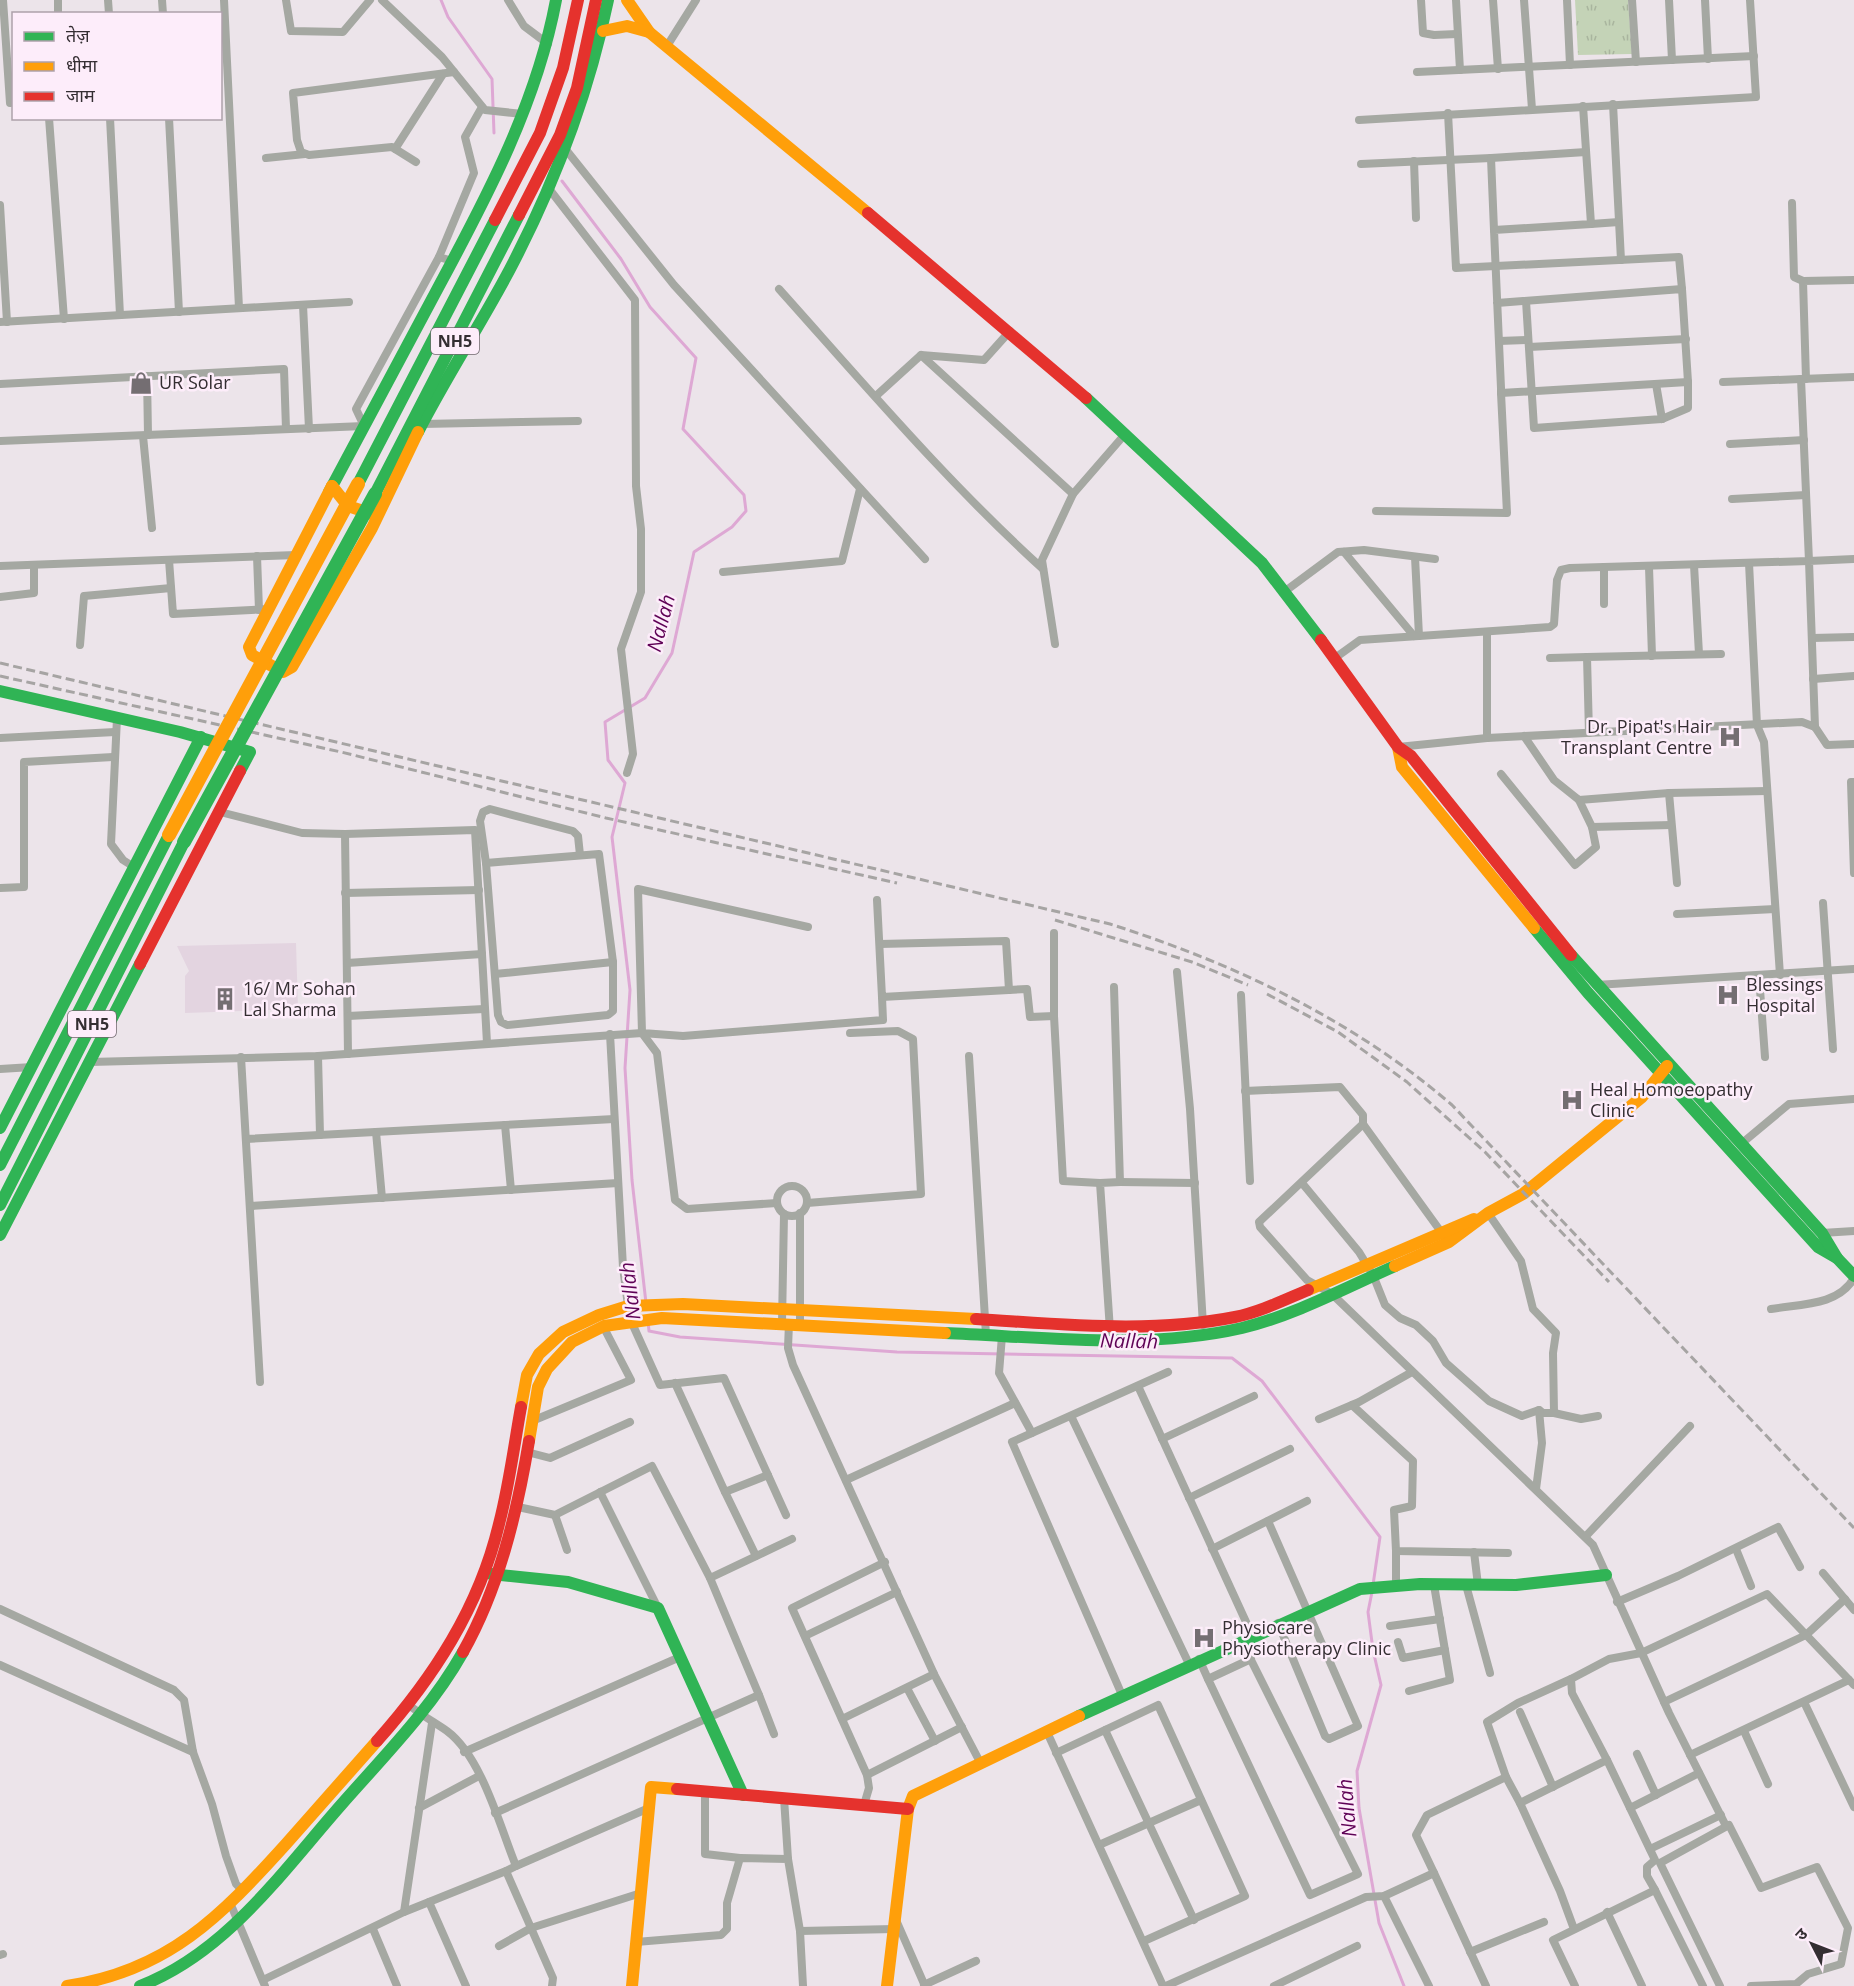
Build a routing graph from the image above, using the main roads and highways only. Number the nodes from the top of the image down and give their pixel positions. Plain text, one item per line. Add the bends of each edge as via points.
1 (556, 0) edge
2 (578, 0) edge
3 (596, 0) edge
4 (608, 0) edge
5 (627, 0) edge
6 (603, 31) junction
7 (649, 32) junction
8 (332, 486) junction
9 (381, 510) junction
10 (296, 555) road end
11 (0, 691) edge
12 (201, 737) junction
13 (1398, 747) junction
14 (1664, 1070) junction
15 (0, 1128) edge
16 (0, 1165) edge
17 (0, 1205) edge
18 (0, 1235) edge
19 (1837, 1257) junction
20 (1370, 1271) junction
21 (1854, 1277) edge
22 (641, 1313) junction
23 (985, 1328) junction
24 (1203, 1328) junction
25 (1110, 1333) junction
26 (490, 1574) junction
27 (1606, 1575) road end
28 (743, 1795) junction
29 (908, 1809) junction
30 (277, 1852) junction
31 (290, 1863) junction
32 (67, 1986) edge
33 (140, 1986) edge
34 (632, 1986) edge
35 (887, 1986) edge

1 - 8 main road via 533,92 516,113 515,129 475,219 446,260
2 - 16 main road, NH5, bridge via 563,68 540,133 516,183 169,835
3 - 17 main road, NH5, bridge via 577,88 534,189 375,494 184,842
4 - 6 main road
5 - 7 main road
6 - 7 main road via 627,26
6 - 9 main road via 567,151 550,190 472,342 422,424
7 - 13 main road via 1010,331 1126,433 1262,563
8 - 9 main road via 336,495 355,511 369,515
8 - 9 main road via 264,610 249,647 252,655 283,672 292,666
8 - 10 main road
11 - 12 main road via 116,725
12 - 15 main road
12 - 18 main road via 250,752
13 - 14 main road via 1411,756
13 - 14 main road via 1402,767 1515,906
14 - 19 main road via 1741,1144 1822,1233
14 - 19 main road via 1818,1247
14 - 20 main road via 1642,1097 1532,1187 1444,1237
19 - 21 main road
20 - 24 main road
20 - 24 main road via 1332,1294 1263,1322
22 - 23 main road via 789,1325
22 - 23 main road via 782,1308
22 - 26 main road via 584,1334 556,1354 545,1369 538,1387 518,1507
22 - 26 main road via 599,1315 562,1332 531,1366
23 - 25 main road
23 - 25 main road via 1002,1336
24 - 25 main road
26 - 28 main road via 568,1582 658,1608
26 - 30 main road via 444,1657 409,1705
26 - 31 main road via 480,1622 426,1719
27 - 29 main road via 1561,1582 1360,1589 1246,1637 913,1796
28 - 29 main road
28 - 34 main road via 651,1787
29 - 35 main road
30 - 31 main road
30 - 32 main road via 231,1905 193,1938 146,1965 93,1983
31 - 33 main road via 237,1922 205,1950

